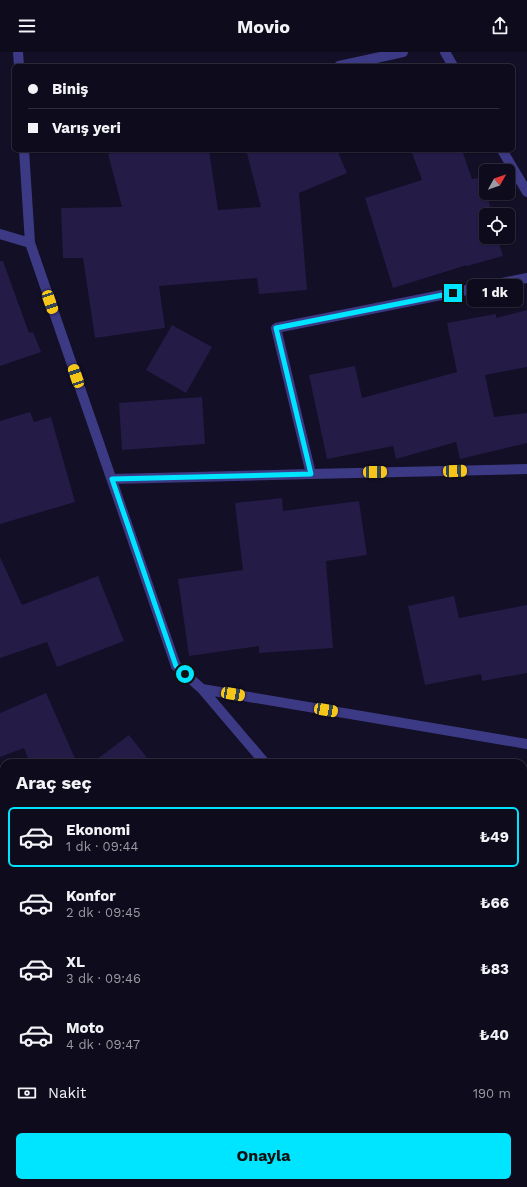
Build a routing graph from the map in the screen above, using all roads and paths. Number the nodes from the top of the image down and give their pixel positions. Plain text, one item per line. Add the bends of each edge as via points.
1 (18, 52) edge
2 (403, 52) edge
3 (444, 52) edge
4 (19, 64) edge
5 (347, 64) edge
6 (452, 64) edge
7 (24, 152) edge
8 (503, 152) edge
9 (527, 192) edge
10 (0, 234) edge
11 (30, 243) junction
12 (527, 278) edge
13 (527, 469) edge
14 (311, 474) junction
15 (112, 479) junction
16 (202, 689) junction
17 (527, 744) edge
18 (262, 759) edge

1 - 4 street
2 - 5 street
3 - 6 street
7 - 11 street
8 - 9 street
10 - 11 street
11 - 15 street
12 - 14 street via 276,328
13 - 14 street
14 - 15 street
15 - 16 street via 176,666
16 - 17 street
16 - 18 street

